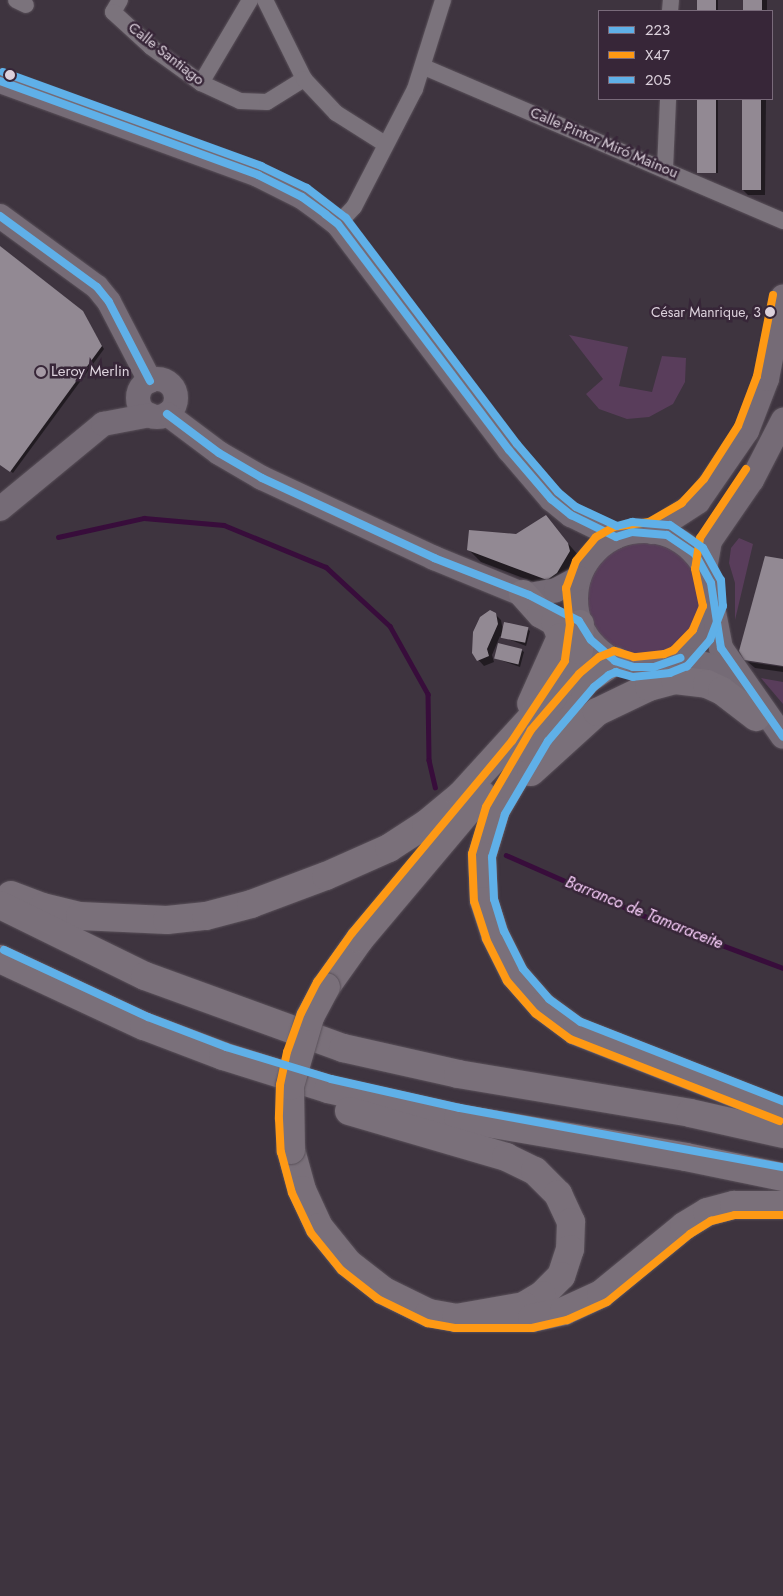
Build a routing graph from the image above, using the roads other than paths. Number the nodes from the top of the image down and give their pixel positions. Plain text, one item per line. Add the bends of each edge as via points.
1 (250, 0) edge
2 (265, 0) edge
3 (443, 0) edge
4 (117, 6) edge
5 (424, 67) junction
6 (304, 79) junction
7 (0, 81) edge
8 (201, 83) junction
9 (668, 100) edge
10 (384, 144) junction
11 (665, 169) junction
12 (0, 216) edge
13 (783, 221) edge
14 (338, 224) junction
15 (783, 297) edge
16 (158, 414) junction
17 (783, 420) edge
18 (0, 509) edge
19 (652, 532) junction
20 (616, 537) junction
21 (706, 569) junction
22 (579, 578) junction
23 (526, 595) junction
24 (712, 608) junction
25 (579, 623) junction
26 (680, 658) junction
27 (614, 661) junction
28 (756, 717) junction
29 (528, 735) junction
30 (783, 738) edge
31 (783, 750) edge
32 (496, 810) junction
33 (0, 890) edge
34 (0, 906) edge
35 (9, 964) edge
36 (783, 1112) edge
37 (783, 1134) edge
38 (783, 1178) edge
39 (783, 1206) edge
40 (456, 1318) junction

1 - 8 street
2 - 6 street
3 - 5 street
4 - 8 street, Calle Santiago via 152,47
5 - 10 street
5 - 11 street, Calle Pintor Miró Mainou
6 - 8 street, Calle Santiago via 267,102 240,101
6 - 10 street via 336,113
7 - 14 main road via 258,175 302,197
9 - 11 street
10 - 14 street via 354,207
11 - 13 street, Calle Pintor Miró Mainou
12 - 16 main road via 97,287 109,302 150,380 141,389 139,401
14 - 20 main road via 509,450 551,499 571,515
15 - 19 main road via 766,379 747,431 698,502
16 - 18 main road via 103,424
16 - 23 main road via 262,478 434,558
17 - 21 main road via 752,480 710,541
19 - 20 main road
19 - 21 main road via 680,542
20 - 22 main road via 592,556
21 - 24 main road
22 - 23 main road via 556,590
22 - 25 main road via 576,605
23 - 25 main road
23 - 29 highway via 541,614 555,622 561,636
24 - 26 main road via 702,635
24 - 30 main road via 721,648
25 - 27 main road
25 - 29 highway via 579,650 574,665
26 - 27 main road via 654,667 633,667
26 - 28 main road via 712,666
27 - 29 highway via 587,680
28 - 31 main road
28 - 32 highway via 722,691 707,684 675,680 649,687 597,712 578,726
29 - 32 highway
29 - 33 highway via 426,824 380,852 251,904 206,916 120,920 43,907
29 - 40 highway, bridge via 360,939 326,987 310,1017 290,1086 291,1150 302,1190 319,1227 348,1263 384,1291 430,1313
32 - 36 highway via 482,856 484,901 495,935 515,975 542,1006 576,1031
34 - 37 highway via 145,976 343,1048 458,1074 690,1113
35 - 38 highway via 144,1026 223,1056 328,1089 458,1118 686,1157
35 - 40 highway via 136,1038 331,1106 506,1157 535,1171 558,1194 572,1222 570,1249 561,1276 542,1295 524,1306
39 - 40 highway via 734,1205 707,1212 684,1226 601,1294 564,1311 532,1318

